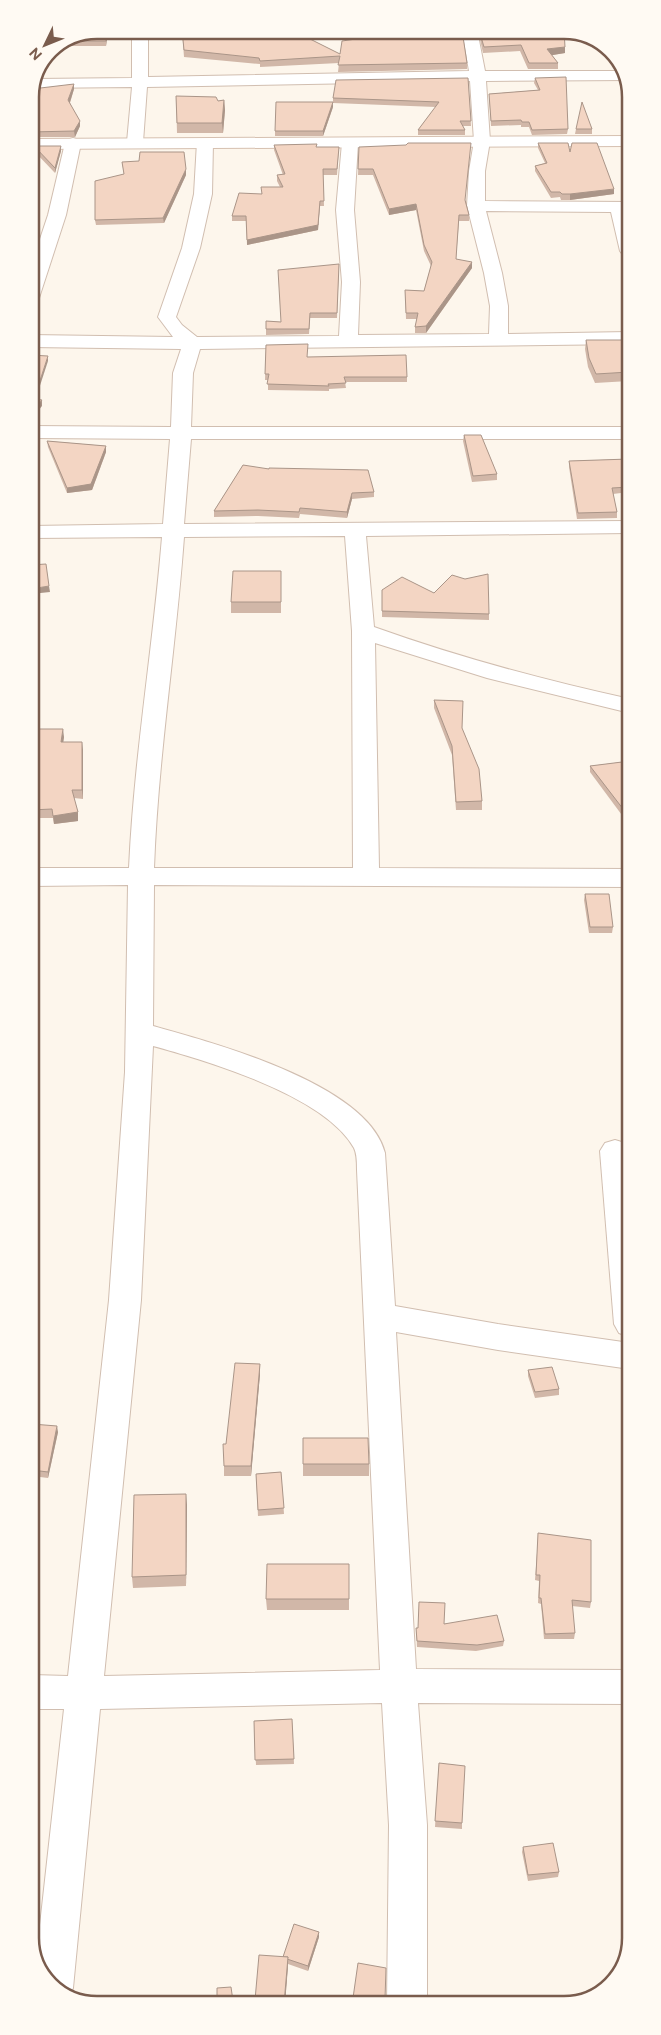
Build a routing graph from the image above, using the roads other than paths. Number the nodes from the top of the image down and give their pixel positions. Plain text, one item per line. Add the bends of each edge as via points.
1 (140, 39) edge
2 (471, 39) edge
3 (478, 76) junction
4 (618, 76) edge
5 (140, 81) junction
6 (41, 84) edge
7 (482, 141) junction
8 (622, 141) edge
9 (136, 142) junction
10 (205, 142) junction
11 (73, 143) junction
12 (350, 143) junction
13 (39, 144) edge
14 (476, 206) junction
15 (622, 208) edge
16 (39, 270) edge
17 (622, 338) edge
18 (498, 339) junction
19 (39, 341) edge
20 (348, 341) junction
21 (192, 343) junction
22 (39, 432) edge
23 (181, 432) junction
24 (622, 433) edge
25 (622, 527) edge
26 (355, 528) junction
27 (174, 529) junction
28 (39, 532) edge
29 (363, 631) junction
30 (622, 704) edge
31 (366, 876) junction
32 (39, 877) edge
33 (141, 877) junction
34 (622, 878) edge
35 (139, 1032) junction
36 (615, 1151) dead end
37 (622, 1232) edge
38 (379, 1316) junction
39 (622, 1355) edge
40 (399, 1686) junction
41 (622, 1687) edge
42 (39, 1692) edge
43 (82, 1693) junction
44 (54, 1977) edge
45 (407, 1996) edge

1 - 5 street
2 - 3 street
3 - 4 street
3 - 5 street
3 - 7 street
5 - 6 street
5 - 9 street
7 - 8 street
7 - 12 street
7 - 14 street
9 - 10 street
9 - 11 street
10 - 12 street
10 - 21 street via 203,194 191,248 168,317 175,329
11 - 13 street
11 - 16 street via 57,215
12 - 20 street via 345,210 350,282
14 - 15 street
14 - 18 street via 499,306
17 - 18 street
18 - 20 street
19 - 21 street
20 - 21 street
21 - 23 street via 183,372
22 - 23 street
23 - 24 street
23 - 27 street
25 - 26 street
26 - 27 street
26 - 29 street
27 - 28 street
27 - 33 street via 144,807
29 - 30 street via 471,667
29 - 31 street
31 - 33 street
31 - 34 street
32 - 33 street
33 - 35 street
35 - 38 street via 256,1070 317,1098 347,1118 367,1144 372,1170
35 - 43 street via 124,1300
36 - 37 street
38 - 39 street
38 - 40 street
40 - 41 street
40 - 43 street
40 - 45 street via 408,1825
42 - 43 street
43 - 44 street

